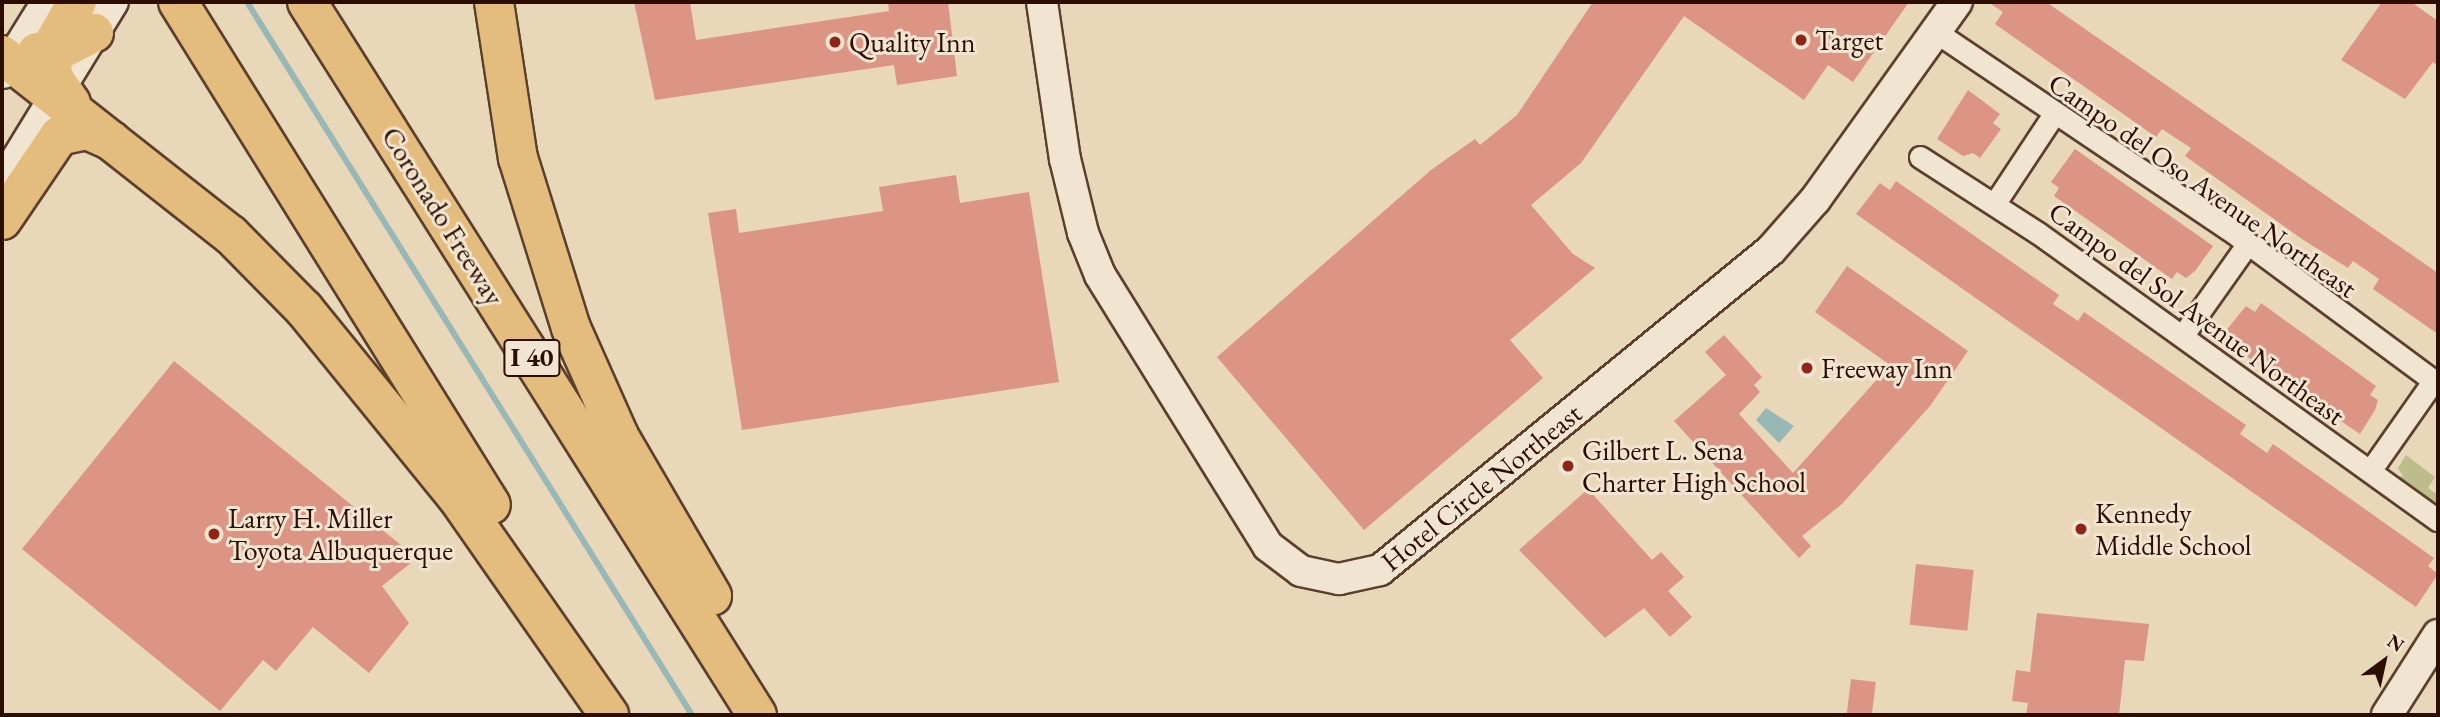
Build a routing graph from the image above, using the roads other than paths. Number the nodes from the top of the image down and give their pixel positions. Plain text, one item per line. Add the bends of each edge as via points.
1 (178, 2) edge
2 (307, 2) edge
3 (494, 2) edge
4 (1042, 2) edge
5 (1957, 2) edge
6 (81, 8) edge
7 (1936, 32) junction
8 (12, 53) edge
9 (65, 98) junction
10 (2054, 114) junction
11 (118, 144) junction
12 (1920, 157) dead end
13 (2, 183) edge
14 (1995, 203) junction
15 (2, 220) edge
16 (2246, 246) junction
17 (2183, 335) junction
18 (2436, 382) edge
19 (2370, 471) junction
20 (2438, 520) edge
21 (2438, 635) edge
22 (609, 715) edge
23 (622, 715) edge
24 (757, 715) edge
25 (782, 715) edge
26 (2387, 715) edge

1 - 23 highway
2 - 24 highway, Coronado Freeway / I 40
3 - 25 highway via 518,158 586,365 633,460
4 - 7 street, Hotel Circle Northeast via 1065,159 1083,233 1100,275 1268,546 1301,571 1339,579 1380,570 1771,250 1815,200
5 - 7 street, Hotel Circle Northeast
6 - 8 highway
6 - 8 street
6 - 9 street
7 - 10 street, Campo del Oso Avenue Northeast
8 - 9 highway
9 - 11 highway
9 - 13 street
10 - 14 street
10 - 16 street, Campo del Oso Avenue Northeast via 2136,166
11 - 15 highway via 87,131 59,136
11 - 22 highway via 231,235 377,392 457,497
12 - 14 street, Campo del Sol Avenue Northeast
14 - 17 street, Campo del Sol Avenue Northeast
16 - 17 street
16 - 18 street, Campo del Oso Avenue Northeast
17 - 19 street, Campo del Sol Avenue Northeast via 2192,347
18 - 19 street
19 - 20 street, Campo del Sol Avenue Northeast
21 - 26 street

